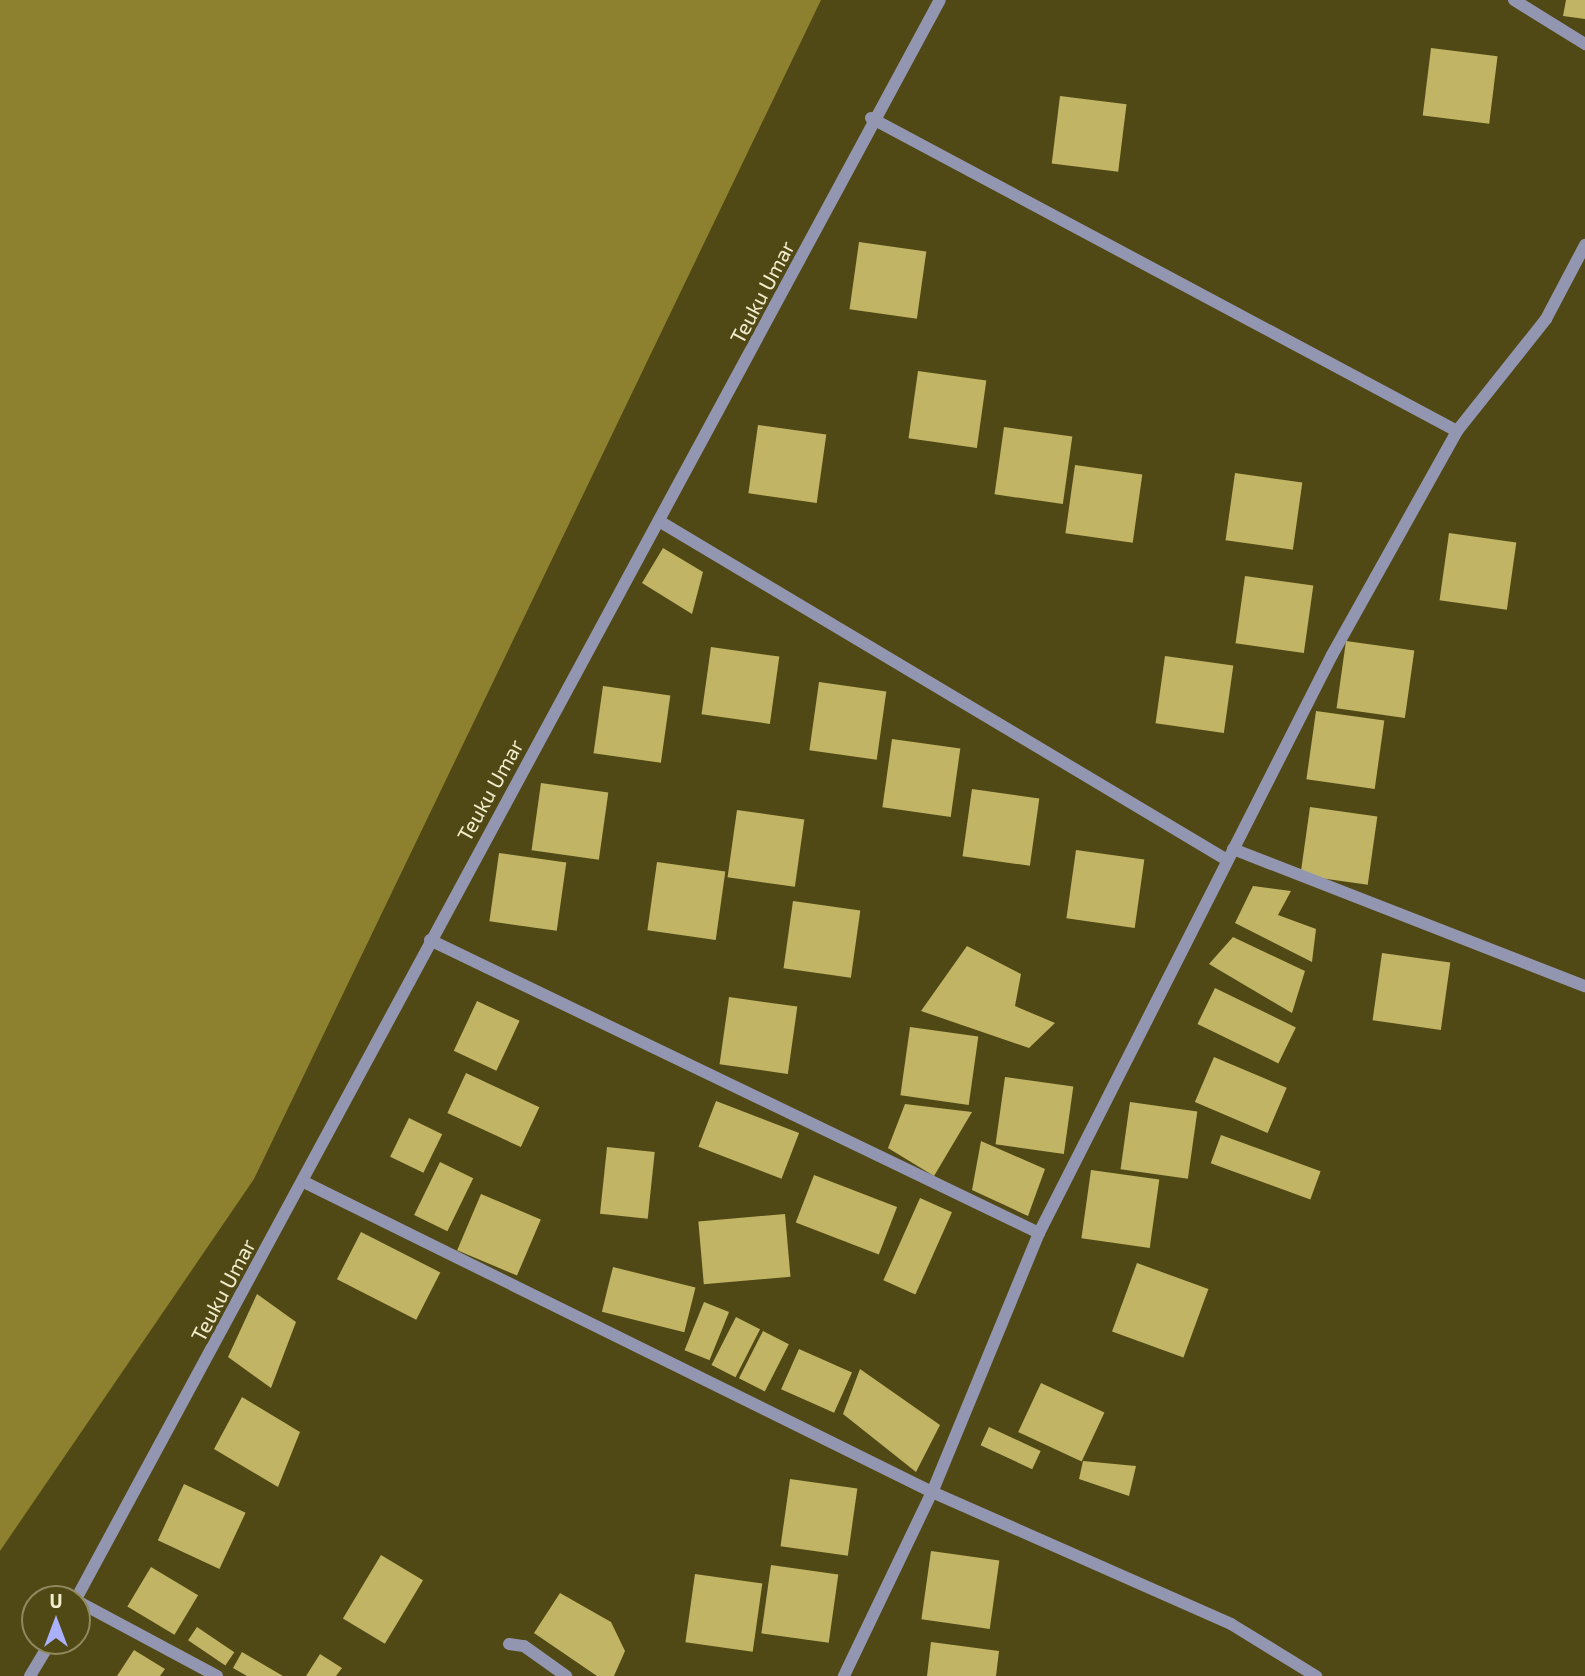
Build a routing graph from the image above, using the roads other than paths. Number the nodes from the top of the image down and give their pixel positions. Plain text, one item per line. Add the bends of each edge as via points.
1 (940, 0) edge
2 (1514, 0) edge
3 (1585, 44) edge
4 (871, 118) junction
5 (1585, 245) edge
6 (1457, 431) junction
7 (659, 520) junction
8 (1230, 855) junction
9 (430, 940) junction
10 (1585, 986) edge
11 (304, 1182) junction
12 (1039, 1233) junction
13 (932, 1492) junction
14 (84, 1585) edge
15 (91, 1608) edge
16 (509, 1644) dead end
17 (43, 1655) edge
18 (30, 1676) edge
19 (216, 1676) edge
20 (566, 1676) edge
21 (844, 1676) edge
22 (1316, 1676) edge

1 - 4 street, Teuku Umar
2 - 3 street
4 - 6 street
4 - 7 street, Teuku Umar via 798,268
5 - 6 street via 1546,319
6 - 8 street
7 - 8 street
7 - 9 street, Teuku Umar
8 - 10 street
8 - 12 street
9 - 11 street, Teuku Umar
9 - 12 street
11 - 13 street
11 - 14 street, Teuku Umar
12 - 13 street
13 - 21 street
13 - 22 street via 1231,1624
15 - 19 street
16 - 20 street via 524,1646
17 - 18 street

